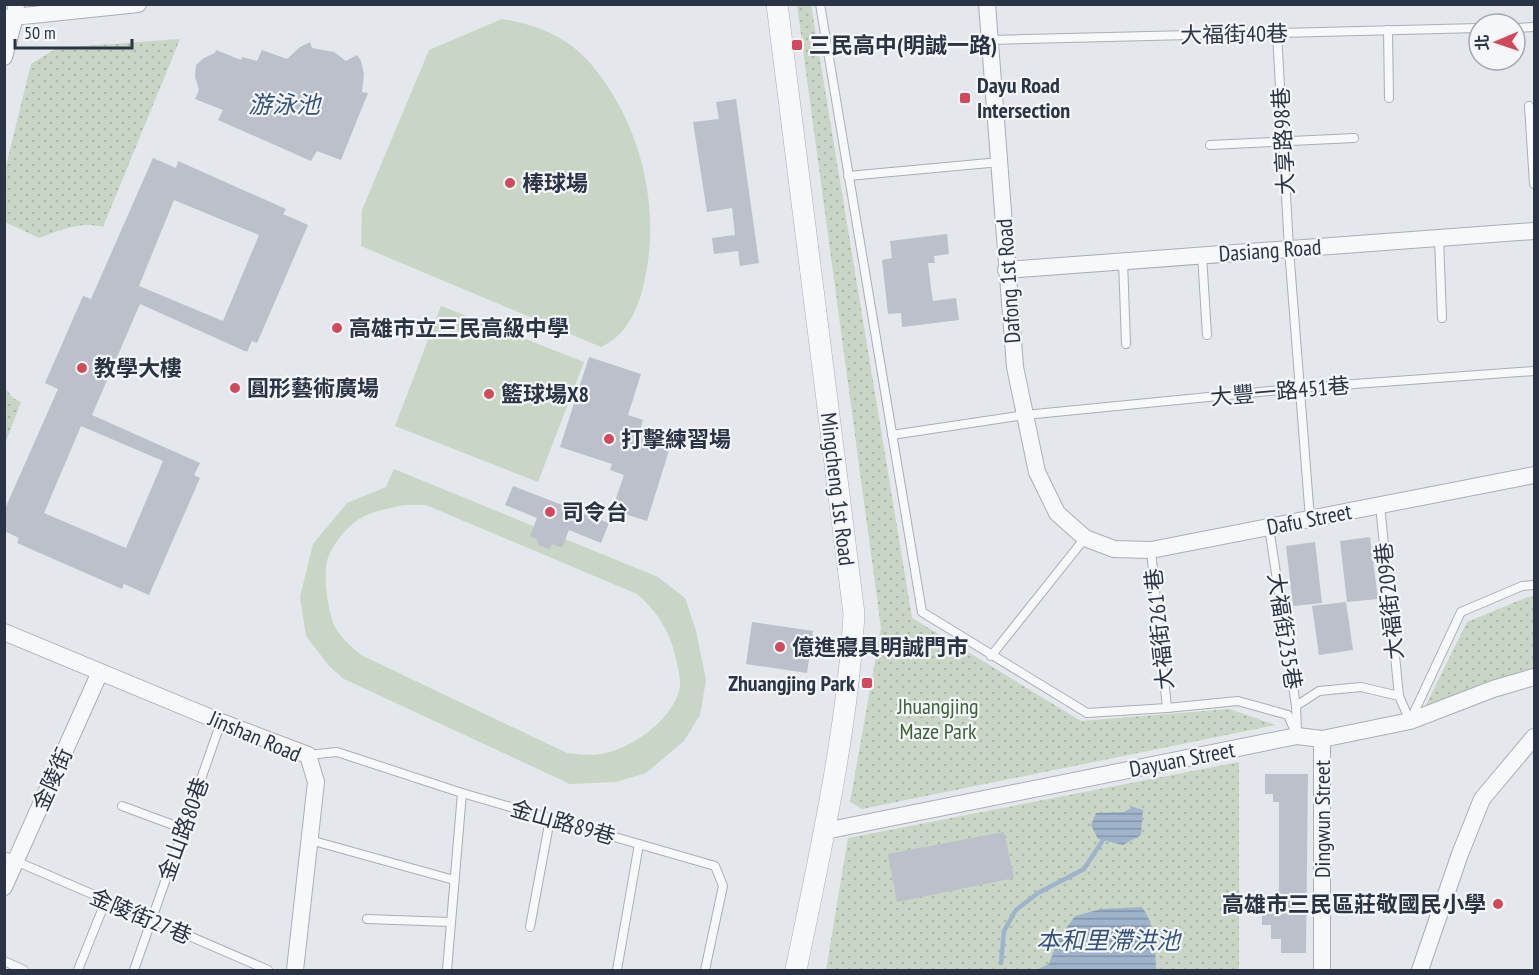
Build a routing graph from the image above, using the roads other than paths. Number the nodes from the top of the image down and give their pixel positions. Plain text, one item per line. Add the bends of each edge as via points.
1 (138, 4) edge
2 (777, 4) edge
3 (820, 4) edge
4 (987, 4) edge
5 (12, 13) edge
6 (1467, 28) edge
7 (1388, 30) junction
8 (1277, 33) junction
9 (990, 40) junction
10 (4, 57) edge
11 (1389, 98) dead end
12 (1529, 106) dead end
13 (1354, 138) dead end
14 (1283, 141) junction
15 (1210, 145) dead end
16 (1000, 162) junction
17 (848, 176) junction
18 (1534, 184) edge
19 (1534, 231) edge
20 (1439, 238) junction
21 (1289, 249) junction
22 (1202, 255) junction
23 (1123, 261) junction
24 (1006, 270) junction
25 (1442, 318) dead end
26 (1207, 335) dead end
27 (1126, 344) dead end
28 (1534, 370) edge
29 (1300, 388) junction
30 (1025, 415) junction
31 (892, 435) junction
32 (1534, 475) edge
33 (1380, 505) junction
34 (1310, 519) junction
35 (1269, 527) junction
36 (1085, 538) junction
37 (1151, 550) junction
38 (1534, 585) edge
39 (4, 632) edge
40 (991, 656) junction
41 (100, 672) junction
42 (1534, 677) edge
43 (1399, 696) junction
44 (1296, 706) junction
45 (1167, 708) junction
46 (1410, 721) junction
47 (221, 722) junction
48 (1297, 736) junction
49 (1534, 737) edge
50 (1322, 739) junction
51 (308, 755) junction
52 (462, 794) junction
53 (123, 806) dead end
54 (550, 819) junction
55 (184, 829) junction
56 (825, 831) junction
57 (310, 840) junction
58 (639, 844) junction
59 (10, 859) edge
60 (454, 880) junction
61 (4, 886) edge
62 (106, 900) junction
63 (367, 919) dead end
64 (151, 920) junction
65 (450, 921) junction
66 (530, 927) dead end
67 (4, 961) edge
68 (24, 970) edge
69 (78, 970) edge
70 (134, 970) edge
71 (268, 970) edge
72 (296, 970) edge
73 (447, 970) edge
74 (617, 970) edge
75 (705, 970) edge
76 (796, 970) edge
77 (1322, 970) edge
78 (1420, 970) edge

1 - 5 street
2 - 56 street, Mingcheng 1st Road via 854,614 851,663
3 - 17 lane
4 - 9 street, Dafong 1st Road
5 - 10 street
6 - 7 lane, 大福街40巷
7 - 8 lane, 大福街40巷
7 - 11 lane
8 - 9 lane, 大福街40巷
8 - 14 lane, 大享路98巷
9 - 16 street, Dafong 1st Road
12 - 18 lane
13 - 14 lane
14 - 15 lane
14 - 21 lane, 大享路98巷
16 - 17 lane
16 - 24 street, Dafong 1st Road
17 - 31 lane
19 - 20 street, Dasiang Road
20 - 21 street, Dasiang Road
20 - 25 lane
21 - 22 street, Dasiang Road
21 - 29 lane, 大享路98巷
22 - 23 street, Dasiang Road
22 - 26 lane
23 - 24 street, Dasiang Road
23 - 27 lane
24 - 30 street, Dafong 1st Road via 1015,367
28 - 29 lane, 大豐一路451巷
29 - 30 lane, 大豐一路451巷
29 - 34 lane, 大享路98巷
30 - 31 lane, 大豐一路451巷
30 - 36 street, Dafong 1st Road via 1037,471 1057,513
31 - 40 lane via 921,612
32 - 33 street, Dafu Street
33 - 34 street, Dafu Street
33 - 43 lane, 大福街209巷
34 - 35 street, Dafu Street
35 - 37 street, Dafu Street
35 - 44 lane, 大福街235巷
36 - 37 street, Dafu Street via 1114,549
36 - 40 lane
37 - 45 lane, 大福街261'巷
38 - 46 lane via 1522,586 1461,612
39 - 41 street, Jinshan Road
40 - 45 lane via 1086,713
41 - 47 street, Jinshan Road
41 - 59 street, 金陵街
42 - 46 street, Dayuan Street
43 - 44 lane via 1361,687 1319,691
43 - 46 lane, 大福街209巷
44 - 48 lane, 大福街235巷
45 - 48 lane via 1238,701 1288,715
46 - 50 street, Dayuan Street
47 - 51 street, Jinshan Road
47 - 55 lane, 金山路80巷
48 - 50 street, Dayuan Street
48 - 56 street, Dayuan Street
49 - 78 street via 1482,799
50 - 77 street, Dingwun Street
51 - 52 lane, 金山路89巷 via 337,752
51 - 57 street, Jinshan Road via 316,782
52 - 54 lane, 金山路89巷
52 - 60 lane
53 - 55 lane
54 - 58 lane, 金山路89巷
54 - 66 lane
55 - 64 lane, 金山路80巷
56 - 76 street, Mingcheng 1st Road
57 - 60 lane
57 - 72 street, Jinshan Road
58 - 74 lane
58 - 75 lane, 金山路89巷 via 715,866 723,886
59 - 61 street, 金陵街
59 - 62 lane, 金陵街27巷
60 - 65 lane
62 - 64 lane, 金陵街27巷
62 - 69 lane
63 - 65 lane
64 - 70 lane, 金山路80巷
64 - 71 lane, 金陵街27巷
65 - 73 lane
67 - 68 lane

